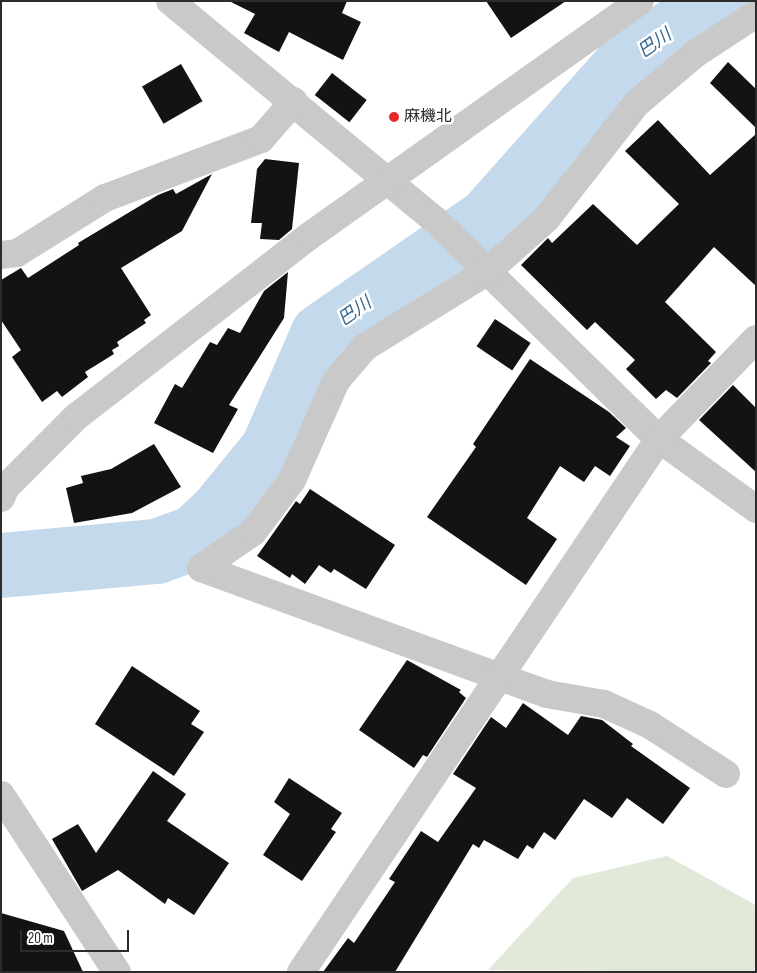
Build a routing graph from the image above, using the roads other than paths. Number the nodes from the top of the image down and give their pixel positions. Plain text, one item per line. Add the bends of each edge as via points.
1 (170, 1) edge
2 (640, 1) edge
3 (756, 14) edge
4 (294, 101) junction
5 (387, 179) junction
6 (1, 255) edge
7 (488, 271) junction
8 (756, 339) edge
9 (659, 439) junction
10 (1, 498) edge
11 (756, 509) edge
12 (499, 677) junction
13 (726, 774) dead end
14 (1, 795) edge
15 (117, 972) edge
16 (301, 972) edge

1 - 4 street
2 - 5 street
3 - 7 street via 695,54 637,103 547,218
4 - 5 street
4 - 6 street via 261,139 105,198 17,253
5 - 7 street
5 - 10 street via 76,417 6,487
7 - 9 street
7 - 12 street via 365,347 336,381 292,480 253,532 201,568
8 - 9 street
9 - 11 street
9 - 12 street
12 - 13 street via 547,694 604,704 650,725
12 - 16 street
14 - 15 street

